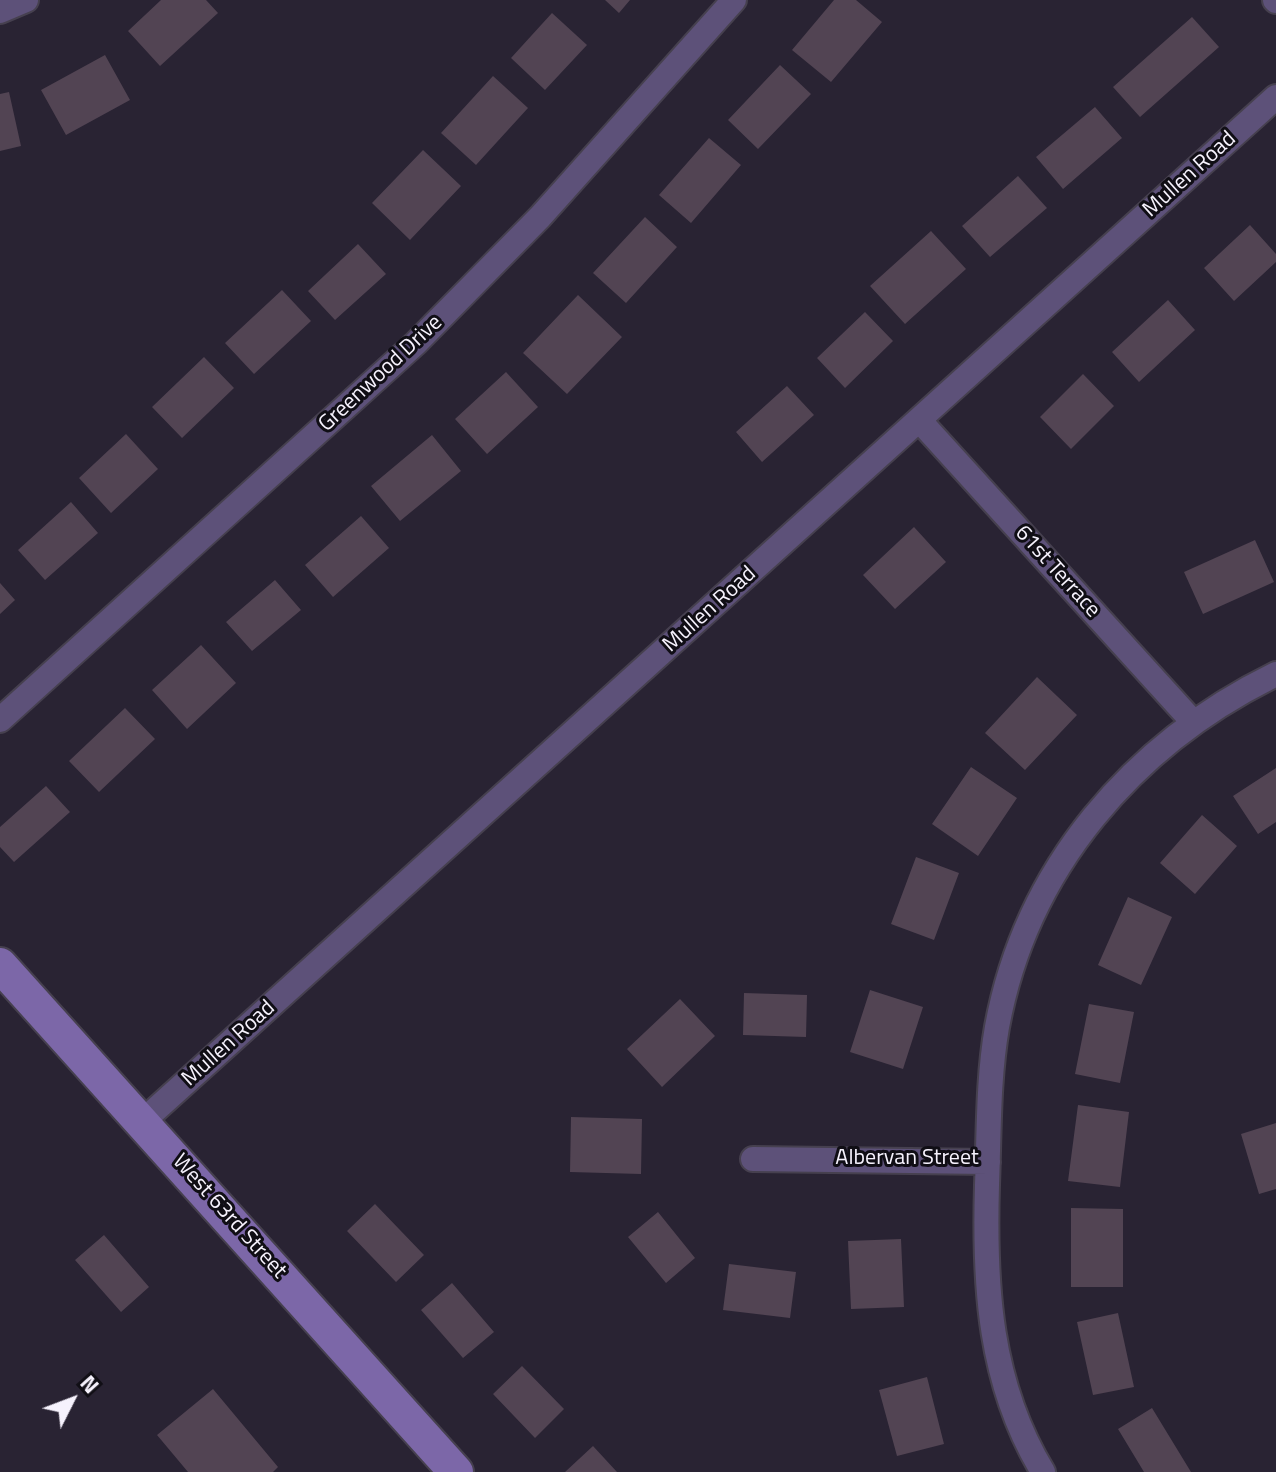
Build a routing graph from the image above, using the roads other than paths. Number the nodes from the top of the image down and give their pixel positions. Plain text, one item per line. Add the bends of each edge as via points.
1 (26, 0) edge
2 (734, 0) edge
3 (0, 11) edge
4 (1276, 97) edge
5 (920, 421) junction
6 (1276, 674) edge
7 (0, 720) edge
8 (1194, 723) junction
9 (0, 965) edge
10 (143, 1121) junction
11 (753, 1159) dead end
12 (988, 1162) junction
13 (456, 1472) edge
14 (1043, 1472) edge

1 - 3 street
2 - 7 street, Greenwood Drive via 540,217 416,343
4 - 5 street, Mullen Road
5 - 8 street, 61st Terrace
5 - 10 street, Mullen Road
6 - 8 street, Albervan Street
8 - 12 street, Albervan Street via 1116,788 1042,893 1014,958 997,1027
9 - 10 street, West 63rd Street
10 - 13 street, West 63rd Street
11 - 12 street, Albervan Street
12 - 14 street via 985,1256 995,1353 1010,1402

